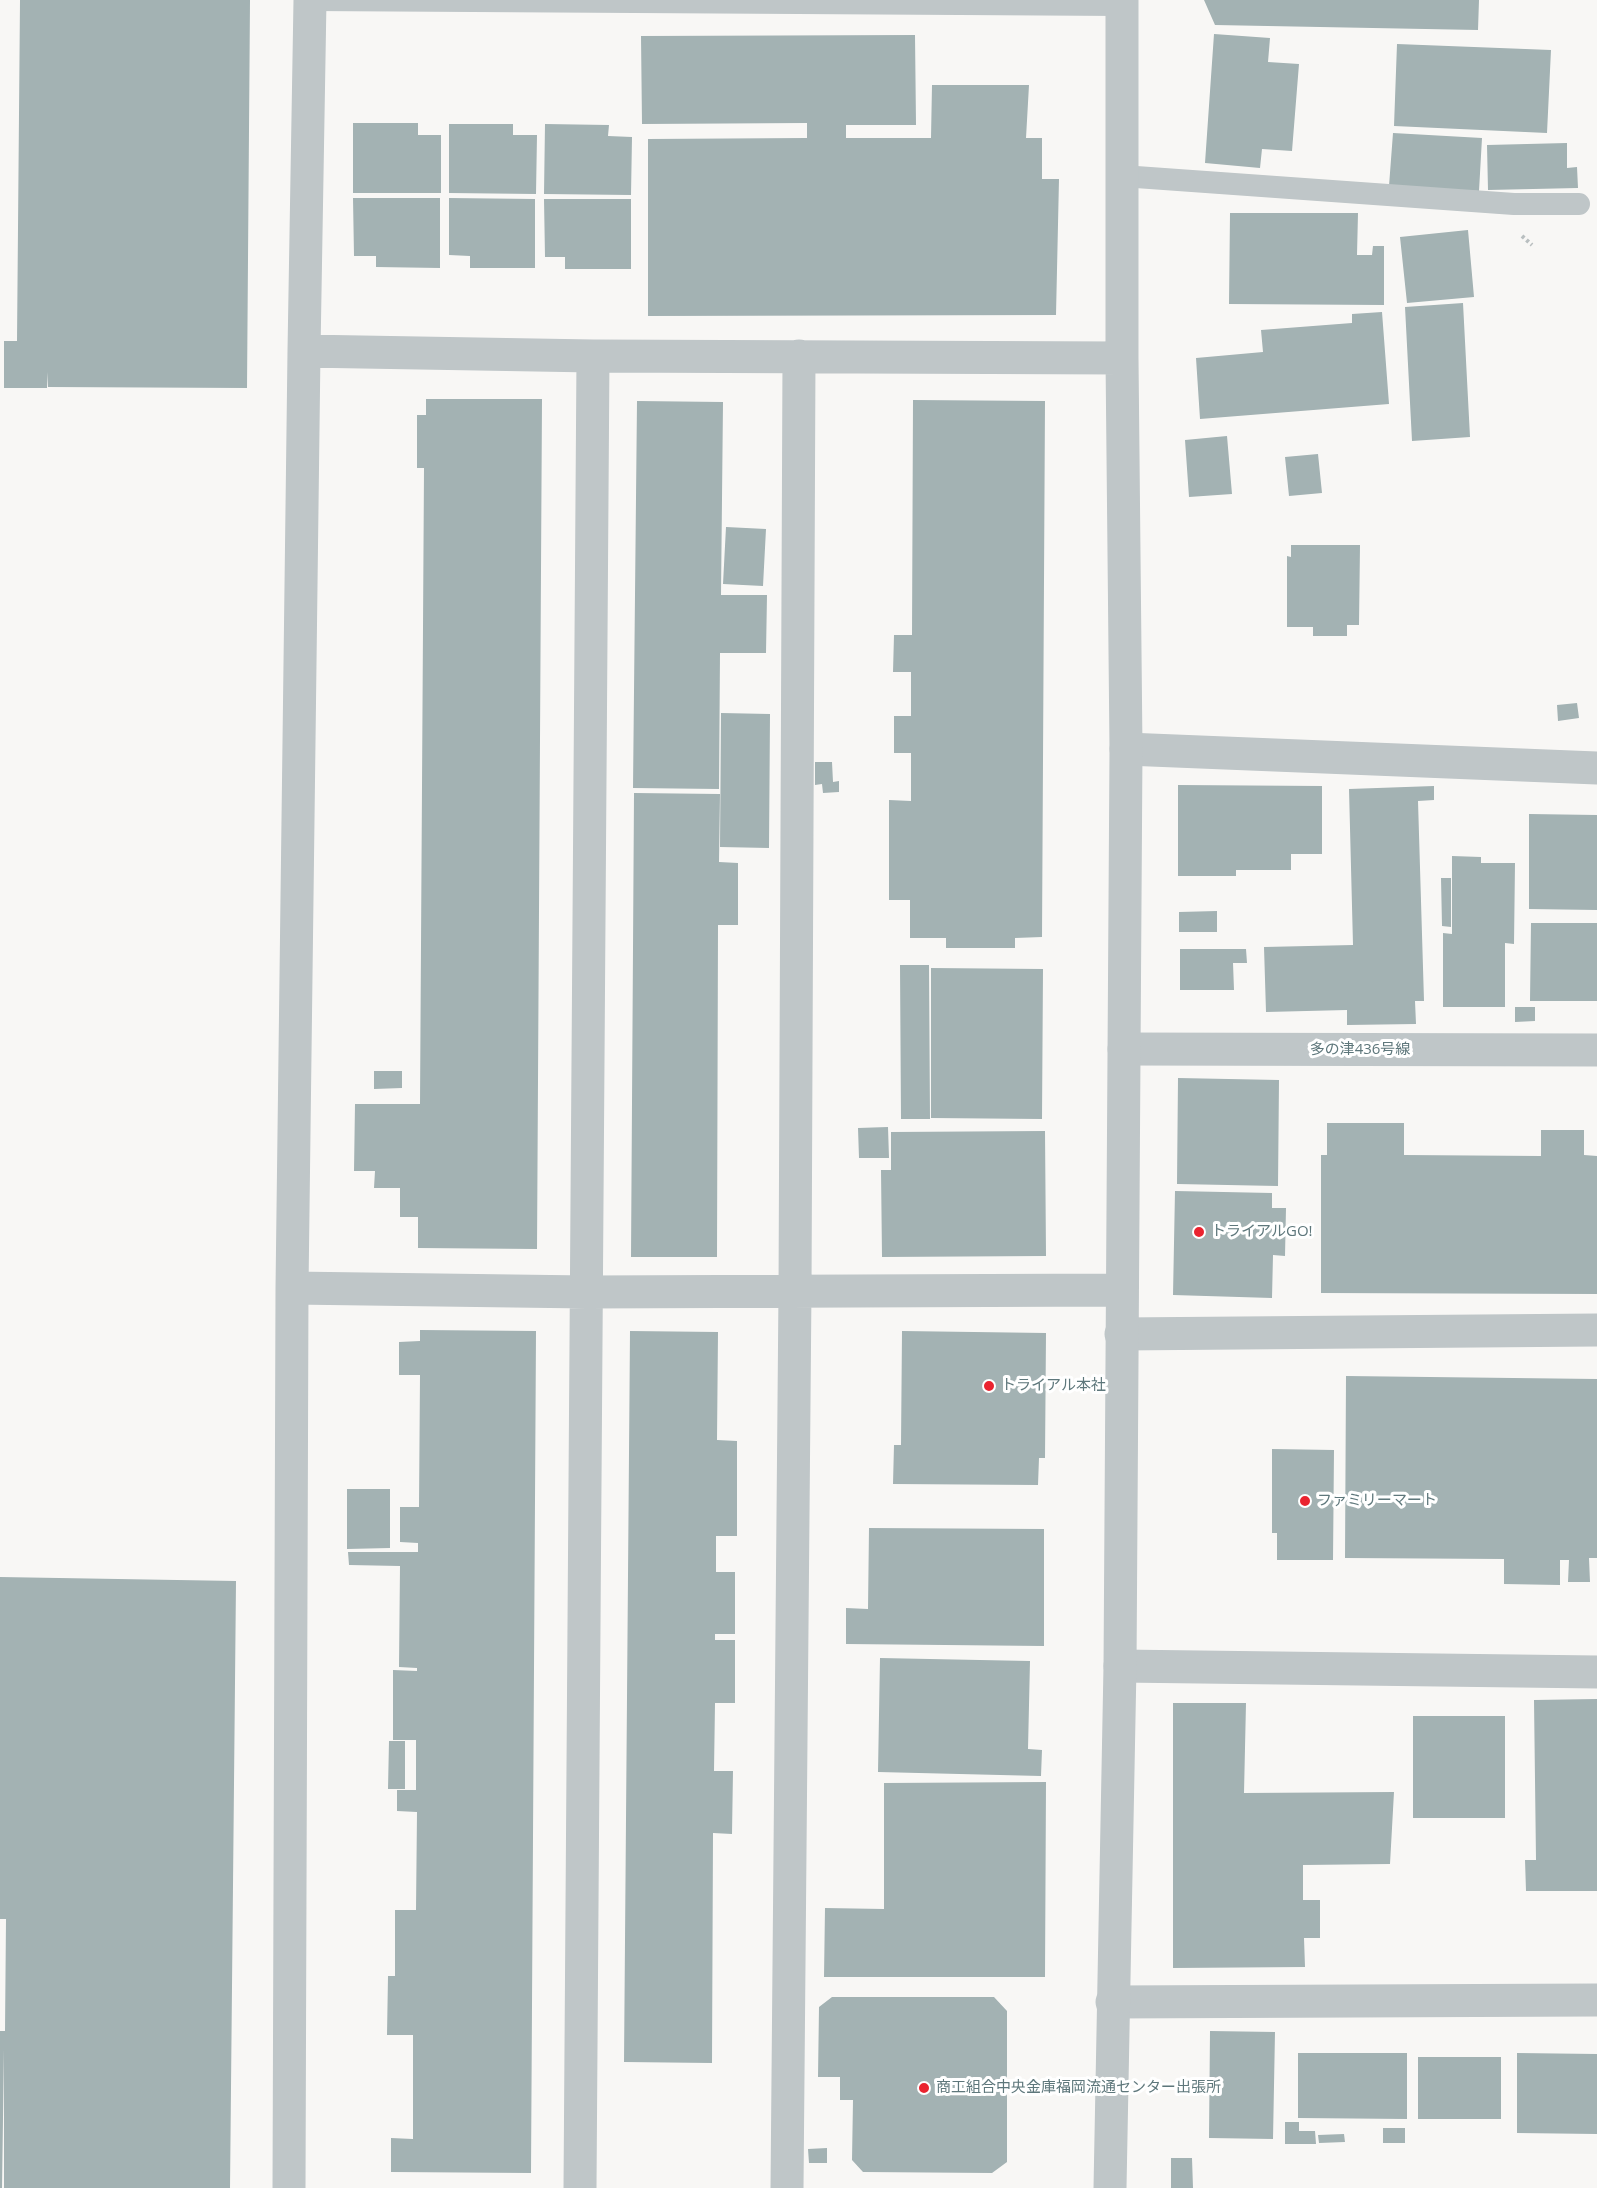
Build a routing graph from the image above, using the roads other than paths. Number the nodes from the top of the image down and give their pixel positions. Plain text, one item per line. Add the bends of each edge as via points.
1 (310, 0) edge
2 (772, 2) edge
3 (1122, 2) edge
4 (1122, 176) junction
5 (1579, 204) dead end
6 (304, 351) junction
7 (593, 356) junction
8 (799, 356) junction
9 (1122, 358) junction
10 (1125, 749) junction
11 (1597, 768) edge
12 (1124, 1049) junction
13 (1597, 1050) edge
14 (292, 1288) junction
15 (795, 1290) junction
16 (1122, 1290) junction
17 (588, 1292) junction
18 (1597, 1330) edge
19 (1121, 1334) junction
20 (1120, 1666) junction
21 (1597, 1671) edge
22 (1597, 2000) edge
23 (1112, 2002) junction
24 (289, 2188) edge
25 (580, 2188) edge
26 (787, 2188) edge
27 (1110, 2188) edge

1 - 2 lane
1 - 6 street
2 - 3 lane
3 - 4 street
4 - 5 lane via 1514,204
4 - 9 street
6 - 7 street
6 - 14 street
7 - 8 street
7 - 17 street
8 - 9 street
8 - 15 street
9 - 10 street
10 - 11 street
10 - 12 street
12 - 13 street, 多の津436号線
12 - 16 street
14 - 17 street
14 - 24 street
15 - 16 street
15 - 17 street
15 - 26 street
16 - 19 street
17 - 25 street
18 - 19 street
19 - 20 street
20 - 21 street
20 - 23 street
22 - 23 street
23 - 27 street

